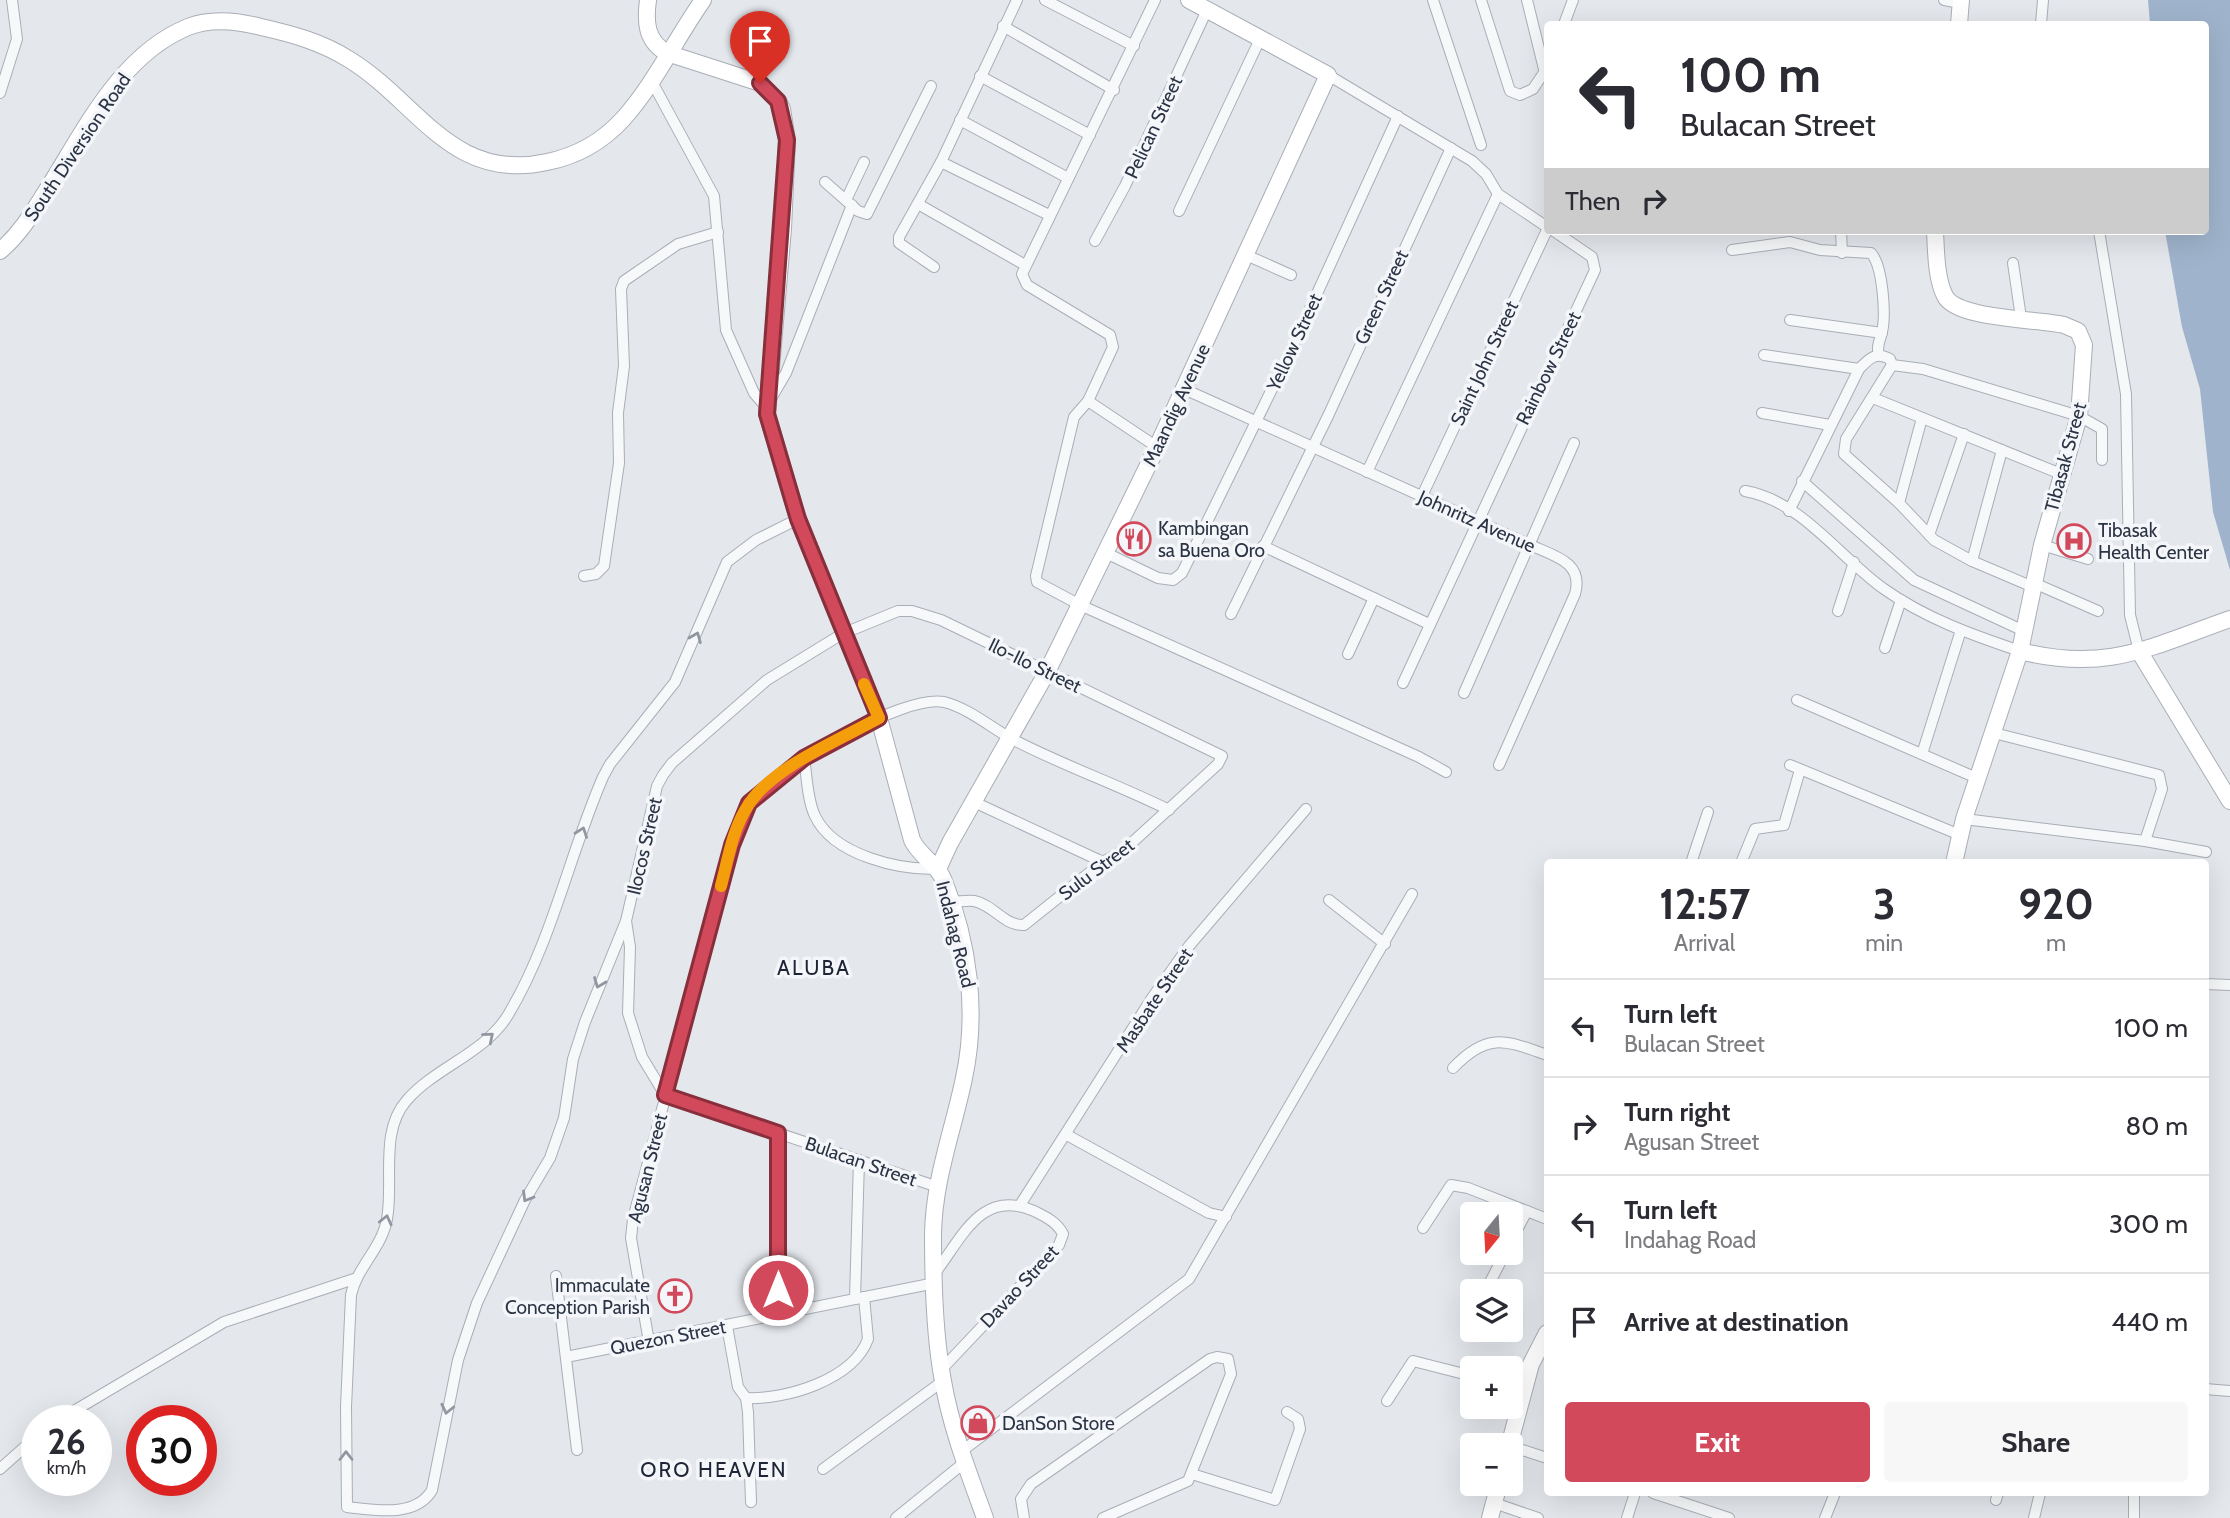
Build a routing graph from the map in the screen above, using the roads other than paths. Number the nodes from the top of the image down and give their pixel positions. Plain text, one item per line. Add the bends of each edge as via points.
1 (12, 0) edge
2 (648, 0) edge
3 (703, 0) edge
4 (1017, 0) edge
5 (1045, 0) edge
6 (1433, 0) edge
7 (1481, 0) edge
8 (1527, 0) edge
9 (1573, 0) edge
10 (1944, 0) edge
11 (2043, 0) edge
12 (1150, 2) edge
13 (1961, 2) edge
14 (1197, 3) edge
15 (1565, 21) edge
16 (1959, 21) edge
17 (2041, 21) edge
18 (1003, 26) junction
19 (1260, 39) junction
20 (1134, 46) junction
21 (667, 53) junction
22 (1544, 63) edge
23 (1544, 73) edge
24 (1328, 75) junction
25 (980, 76) junction
26 (651, 80) junction
27 (931, 86) dead end
28 (1114, 90) junction
29 (0, 93) edge
30 (1398, 116) junction
31 (960, 120) junction
32 (1090, 135) junction
33 (1481, 145) dead end
34 (1451, 148) junction
35 (864, 162) dead end
36 (941, 162) junction
37 (1068, 178) junction
38 (825, 182) dead end
39 (1498, 194) junction
40 (849, 202) junction
41 (918, 204) junction
42 (1179, 211) dead end
43 (1049, 215) junction
44 (1544, 226) edge
45 (718, 232) junction
46 (1544, 234) edge
47 (1560, 235) edge
48 (1841, 235) edge
49 (1935, 235) edge
50 (2100, 235) edge
51 (1095, 241) dead end
52 (1732, 250) dead end
53 (0, 251) edge
54 (1842, 253) junction
55 (1246, 255) junction
56 (2013, 262) dead end
57 (1025, 265) junction
58 (934, 267) dead end
59 (1291, 275) dead end
60 (2021, 318) junction
61 (1790, 320) dead end
62 (1882, 333) junction
63 (1764, 355) dead end
64 (1879, 355) junction
65 (1892, 365) junction
66 (1859, 369) junction
67 (1184, 389) junction
68 (1873, 398) junction
69 (1087, 401) junction
70 (766, 407) junction
71 (1762, 413) dead end
72 (2079, 416) junction
73 (1922, 418) junction
74 (1256, 421) junction
75 (1830, 425) junction
76 (1965, 434) junction
77 (1574, 443) dead end
78 (1157, 447) junction
79 (1312, 447) junction
80 (2002, 450) junction
81 (2102, 460) dead end
82 (1367, 472) junction
83 (2061, 474) junction
84 (1802, 481) junction
85 (1745, 491) dead end
86 (1422, 496) junction
87 (1899, 503) junction
88 (1789, 510) junction
89 (798, 519) junction
90 (1476, 520) junction
91 (1929, 535) junction
92 (1530, 544) junction
93 (1263, 545) junction
94 (2042, 545) junction
95 (1104, 552) junction
96 (2088, 559) dead end
97 (1972, 561) junction
98 (1854, 562) junction
99 (584, 576) dead end
100 (2034, 585) junction
101 (1374, 598) junction
102 (1901, 600) junction
103 (1080, 605) junction
104 (1838, 611) dead end
105 (2098, 611) dead end
106 (1231, 614) dead end
107 (2230, 620) edge
108 (1429, 624) junction
109 (1961, 630) junction
110 (2025, 631) junction
111 (842, 634) junction
112 (1885, 648) dead end
113 (2020, 651) junction
114 (2139, 651) junction
115 (1349, 654) dead end
116 (1047, 672) junction
117 (1403, 683) dead end
118 (1464, 693) dead end
119 (1797, 699) dead end
120 (879, 718) junction
121 (1993, 733) junction
122 (1011, 738) junction
123 (1922, 754) junction
124 (1222, 756) joint
125 (804, 758) junction
126 (1499, 765) dead end
127 (1446, 772) dead end
128 (1979, 779) junction
129 (2230, 801) edge
130 (974, 802) junction
131 (1307, 809) dead end
132 (1169, 810) junction
133 (1708, 812) dead end
134 (1964, 819) junction
135 (1960, 835) junction
136 (2145, 841) junction
137 (2206, 852) dead end
138 (1693, 859) edge
139 (1743, 859) edge
140 (1955, 859) edge
141 (1103, 862) junction
142 (938, 869) junction
143 (1412, 894) dead end
144 (1329, 901) dead end
145 (951, 902) junction
146 (626, 920) junction
147 (1385, 944) junction
148 (2209, 984) edge
149 (2230, 985) edge
150 (1544, 1054) edge
151 (1453, 1068) dead end
152 (665, 1095) junction
153 (778, 1133) junction
154 (1067, 1135) junction
155 (859, 1160) junction
156 (937, 1187) junction
157 (1020, 1205) junction
158 (1527, 1211) junction
159 (1226, 1217) junction
160 (1544, 1218) edge
161 (1523, 1219) edge
162 (1423, 1228) dead end
163 (556, 1276) dead end
164 (935, 1278) junction
165 (354, 1279) junction
166 (859, 1298) junction
167 (778, 1316) junction
168 (727, 1326) junction
169 (1544, 1338) edge
170 (649, 1342) junction
171 (566, 1357) junction
172 (1460, 1373) edge
173 (942, 1376) junction
174 (1523, 1376) edge
175 (2209, 1389) edge
176 (2230, 1391) edge
177 (746, 1398) junction
178 (1387, 1401) dead end
179 (84, 1405) edge
180 (1287, 1412) dead end
181 (21, 1450) edge
182 (577, 1450) dead end
183 (1523, 1450) edge
184 (963, 1456) junction
185 (1544, 1457) edge
186 (0, 1469) edge
187 (823, 1469) dead end
188 (1192, 1474) junction
189 (1634, 1496) edge
190 (1662, 1496) edge
191 (1834, 1496) edge
192 (2039, 1496) edge
193 (2134, 1496) edge
194 (751, 1502) dead end
195 (1492, 1511) edge
196 (896, 1518) edge
197 (985, 1518) edge
198 (1024, 1518) edge
199 (1103, 1518) edge
200 (1538, 1518) edge
201 (1627, 1518) edge
202 (1728, 1518) edge
203 (1825, 1518) edge
204 (2034, 1518) edge
205 (2134, 1518) edge

1 - 29 street via 17,39
2 - 21 main road via 649,35
3 - 21 main road, South Diversion Road
4 - 18 street
5 - 20 street
6 - 33 street
7 - 23 street via 1510,91 1514,95 1533,89
8 - 22 street
9 - 15 street
10 - 13 street
11 - 17 street
12 - 20 street
13 - 16 main road
14 - 19 main road
14 - 51 street, Pelican Street via 1125,186
18 - 25 street
18 - 28 street
19 - 24 main road
19 - 42 street
20 - 28 street
21 - 26 main road, South Diversion Road
21 - 70 main road, Indahag Road via 760,83 782,109 787,140 783,229
24 - 30 street
24 - 55 main road, Maandig Avenue
25 - 31 street
25 - 32 street
26 - 45 street via 711,188
26 - 53 main road, South Diversion Road via 622,120 592,146 541,164 494,165 439,137 351,60 317,42 230,22 189,27 149,48 135,62 100,107 29,218
27 - 40 street via 868,212 860,213
28 - 32 street
30 - 34 street
30 - 74 street, Yellow Street
31 - 36 street
31 - 37 street
32 - 37 street
34 - 39 street via 1486,174
34 - 79 street, Green Street
35 - 40 street
36 - 41 street
36 - 43 street
37 - 43 street
38 - 40 street
39 - 44 street
39 - 82 street
40 - 70 street via 786,373
41 - 57 street
41 - 58 street via 898,240
43 - 57 street
45 - 70 street via 726,330 754,393
45 - 99 street via 678,244 624,281 616,484 604,566 596,574
46 - 86 street, Saint John Street
47 - 90 street, Rainbow Street via 1592,257 1595,270
48 - 54 street
49 - 60 main road, Tibasak Street via 1942,290 1949,303 1966,312
50 - 114 street via 2126,394 2130,615
52 - 54 street via 1790,242
54 - 62 street via 1871,253 1874,257 1884,312
55 - 59 street
55 - 67 main road, Maandig Avenue
56 - 60 street
57 - 69 street via 1027,285 1105,331 1112,340 1113,347
60 - 72 main road, Tibasak Street via 2064,325 2082,336
61 - 62 street
62 - 64 street
63 - 66 street
64 - 65 street via 1890,359
64 - 66 street via 1870,357
65 - 68 street
65 - 72 street via 1923,369
66 - 75 street
67 - 74 street, Johnritz Avenue
67 - 78 main road, Maandig Avenue
68 - 73 street
68 - 87 street via 1842,449
69 - 78 street
69 - 103 street via 1074,417 1036,576 1039,584
70 - 89 main road, Indahag Road
71 - 75 street
72 - 81 street via 2102,429
72 - 83 main road, Tibasak Street
73 - 76 street
73 - 87 street
74 - 79 street, Johnritz Avenue
74 - 95 street, Yellow Street via 1178,578 1166,579
75 - 84 street
76 - 80 street
76 - 91 street
77 - 92 street
78 - 95 main road, Maandig Avenue
79 - 82 street, Johnritz Avenue
79 - 93 street, Green Street
80 - 83 street
80 - 97 street
82 - 86 street, Johnritz Avenue
83 - 94 main road, Tibasak Street
84 - 88 street
84 - 110 street via 1914,580
85 - 88 street
86 - 90 street, Johnritz Avenue
87 - 91 street
88 - 98 street
89 - 111 main road, Indahag Road
165 -> 89 street via 387,1223 390,1142 400,1110 433,1078 490,1037 508,1016 556,906 603,777 675,682 720,572 736,553
90 - 92 street, Johnritz Avenue
90 - 108 street, Rainbow Street
91 - 97 street
92 - 118 street
92 - 126 street, Johnritz Avenue via 1569,564 1578,583
93 - 101 street
93 - 106 street, Green Street
94 - 96 street
94 - 100 main road, Tibasak Street
95 - 103 main road, Maandig Avenue
97 - 100 street
98 - 102 street
98 - 104 street
100 - 105 street
100 - 110 main road, Tibasak Street
101 - 108 street
101 - 115 street
102 - 109 street
102 - 112 street
103 - 116 main road, Maandig Avenue
103 - 127 street
107 - 114 main road
108 - 117 street, Rainbow Street
109 - 113 street
109 - 123 street
110 - 113 main road, Tibasak Street
111 - 116 street, Ilo-Ilo Street via 888,614 912,611
111 - 120 main road, Indahag Road
111 - 146 street, Ilocos Street via 767,680 672,763 657,786
113 - 114 main road via 2085,662
113 - 121 main road, Tibasak Street
114 - 129 main road
116 - 122 main road, Maandig Avenue
116 - 124 street, Ilo-Ilo Street
119 - 123 street
120 - 122 street, Agusan Street via 936,701 963,709
120 - 125 street, Agusan Street
120 - 142 main road, Indahag Road via 912,841
121 - 128 main road, Tibasak Street
121 - 136 street via 2159,775 2162,789
122 - 130 main road, Maandig Avenue
122 - 132 street, Agusan Street
123 - 128 street
124 - 132 street, Sulu Street
125 - 142 street via 816,817 832,835 863,855 899,868
125 - 152 street, Agusan Street via 760,792 739,822
128 - 134 main road, Tibasak Street
130 - 141 street
130 - 142 main road, Maandig Avenue
131 - 154 street, Masbate Street via 1189,946
132 - 141 street, Sulu Street via 1124,850
133 - 138 street
134 - 135 main road, Tibasak Street
134 - 136 street
135 - 139 street via 1795,768 1785,822 1778,828 1755,829
135 - 140 main road, Tibasak Street
136 - 137 street
141 - 145 street, Sulu Street via 1024,925 1008,922 974,901
142 - 145 main road, Indahag Road
143 - 147 street
144 - 147 street
145 - 156 main road, Indahag Road via 970,982 972,1011 964,1079
146 - 152 street, Ilocos Street via 628,1013 642,1058
146 -> 165 street via 573,1059 564,1118 550,1158 525,1199 477,1303 458,1360 437,1474 427,1499 415,1508 370,1511 347,1507 346,1407
147 - 159 street
148 - 149 street
150 - 151 street via 1515,1043 1493,1042 1468,1052
152 - 153 street, Bulacan Street
152 - 170 street, Agusan Street via 631,1228
153 - 155 street, Bulacan Street
153 - 167 street
154 - 157 street, Masbate Street
154 - 159 street via 1209,1213
155 - 156 street, Bulacan Street
155 - 166 street
156 - 164 main road, Indahag Road
157 - 164 street via 986,1209
157 - 173 street, Davao Street via 1052,1221 1062,1239
158 - 160 street
158 - 161 street
158 - 162 street via 1451,1185
159 - 184 street via 1180,1288
163 - 171 street
164 - 166 street, Quezon Street
164 - 173 main road, Indahag Road
165 - 179 street via 224,1322
166 - 167 street, Quezon Street
166 - 177 street via 868,1339 848,1365 814,1387
167 - 168 street, Quezon Street
168 - 170 street, Quezon Street
168 - 177 street via 738,1387
169 - 174 main road
170 - 171 street, Quezon Street
171 - 182 street
172 - 178 street via 1413,1361
173 - 184 main road, Indahag Road
173 - 187 street
175 - 176 street
177 - 194 street
180 - 188 street via 1298,1419 1300,1429 1275,1500
181 - 186 street
183 - 185 street
184 - 196 street
184 - 197 main road, Indahag Road
188 - 198 street via 1231,1374 1231,1362 1223,1357 1210,1359 1031,1484 1021,1499
188 - 199 street via 1177,1487
189 - 201 street
190 - 202 street
191 - 203 street
192 - 204 street
193 - 205 street
195 - 200 street

